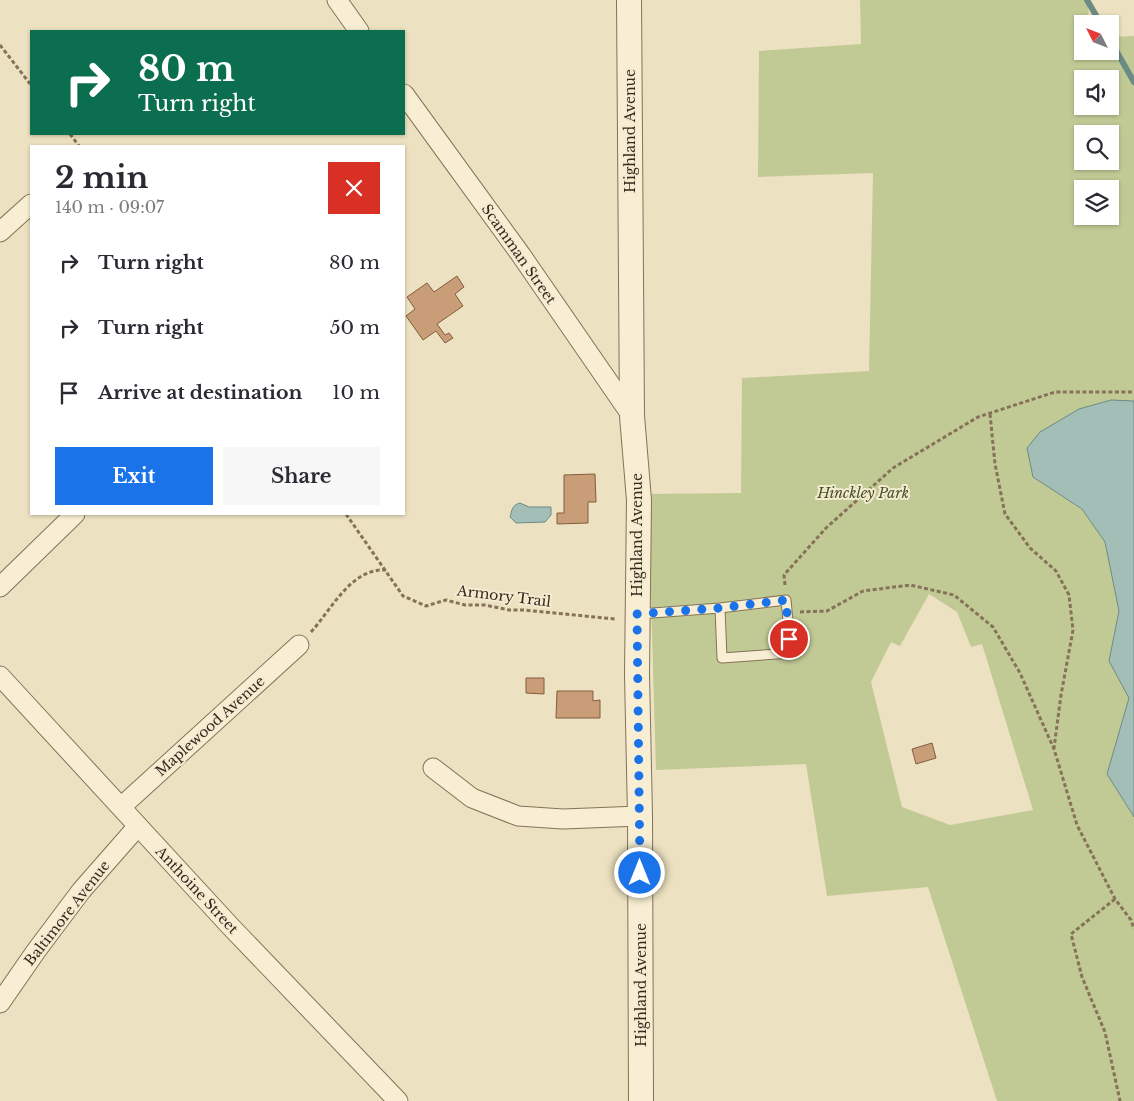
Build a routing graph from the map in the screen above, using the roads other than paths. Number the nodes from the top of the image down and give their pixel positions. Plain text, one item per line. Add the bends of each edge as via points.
1 (336, 0) edge
2 (629, 0) edge
3 (358, 30) edge
4 (405, 95) edge
5 (30, 205) edge
6 (0, 232) edge
7 (632, 416) junction
8 (74, 515) edge
9 (0, 587) edge
10 (720, 608) junction
11 (626, 617) junction
12 (299, 645) road end
13 (0, 676) edge
14 (432, 768) dead end
15 (121, 807) junction
16 (640, 816) junction
17 (138, 826) junction
18 (0, 1004) edge
19 (398, 1101) edge
20 (641, 1101) edge

1 - 3 street
2 - 7 street, Highland Avenue
4 - 7 street, Scamman Street
5 - 6 street
7 - 11 street, Highland Avenue via 639,500
8 - 9 street
10 - 10 lane via 786,600 790,652 722,658
10 - 11 lane
11 - 16 street, Highland Avenue
12 - 15 street, Maplewood Avenue
13 - 15 street, Anthoine Street
14 - 16 street via 472,798 518,816 562,819
15 - 17 street, Anthoine Street
16 - 20 street, Highland Avenue
17 - 18 street, Baltimore Avenue via 81,891
17 - 19 street, Anthoine Street via 230,927

